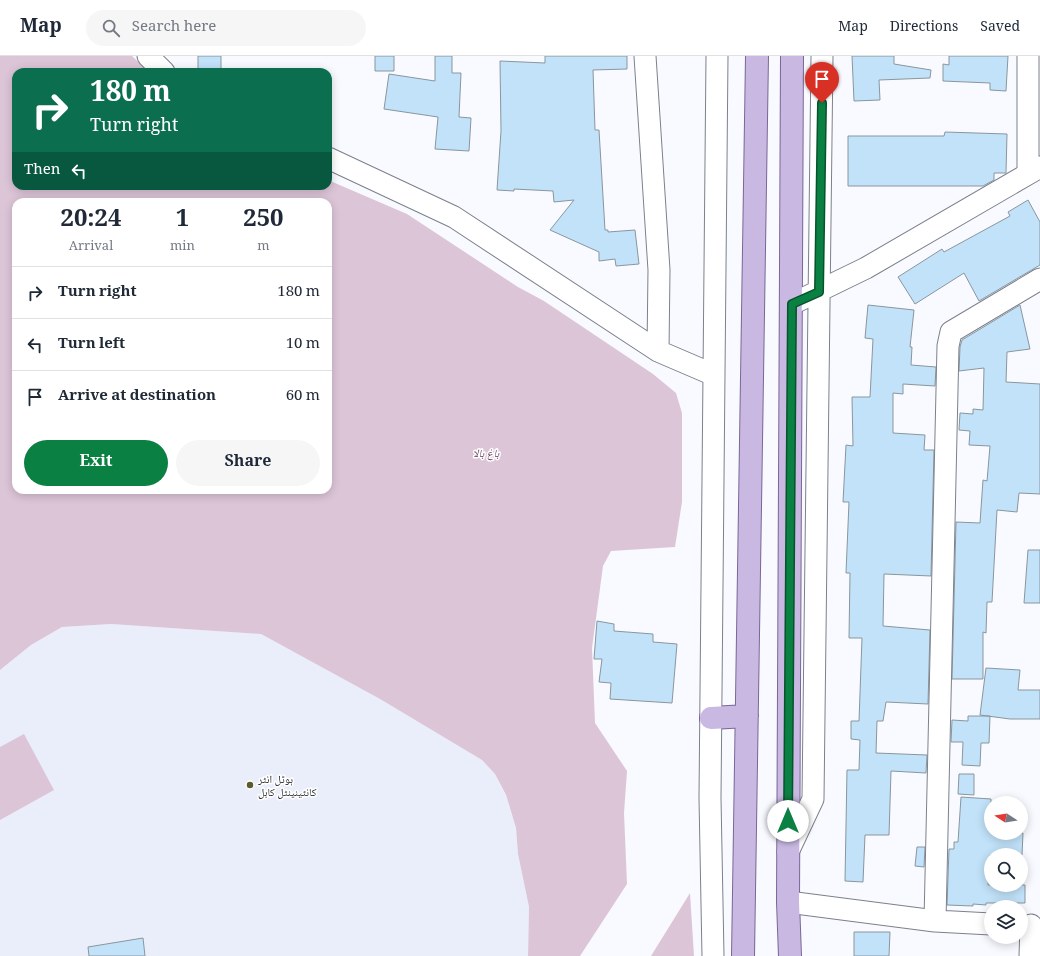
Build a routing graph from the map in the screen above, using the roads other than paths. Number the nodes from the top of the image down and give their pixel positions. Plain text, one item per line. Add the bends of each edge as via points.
1 (148, 56) edge
2 (645, 56) edge
3 (717, 56) edge
4 (757, 56) edge
5 (792, 56) edge
6 (822, 56) edge
7 (1028, 56) edge
8 (160, 68) edge
9 (332, 160) edge
10 (1034, 170) edge
11 (1040, 279) edge
12 (819, 292) junction
13 (792, 304) junction
14 (658, 351) junction
15 (714, 375) junction
16 (747, 716) junction
17 (711, 718) junction
18 (788, 852) junction
19 (788, 902) junction
20 (935, 921) junction
21 (984, 924) edge
22 (1031, 926) edge
23 (713, 956) edge
24 (743, 956) edge
25 (790, 956) edge
26 (1030, 956) edge

1 - 8 street
2 - 14 street via 659,270
3 - 15 street
4 - 16 main road
5 - 13 main road
6 - 12 street
7 - 10 street
9 - 14 street via 454,217
10 - 12 street via 866,268
11 - 20 street via 951,332 948,346
12 - 13 street
12 - 18 street via 813,799
13 - 18 main road
14 - 15 street
15 - 17 street
16 - 17 main road
16 - 24 main road
17 - 23 street
18 - 19 main road
19 - 20 street
19 - 25 main road
20 - 21 street
22 - 26 street

